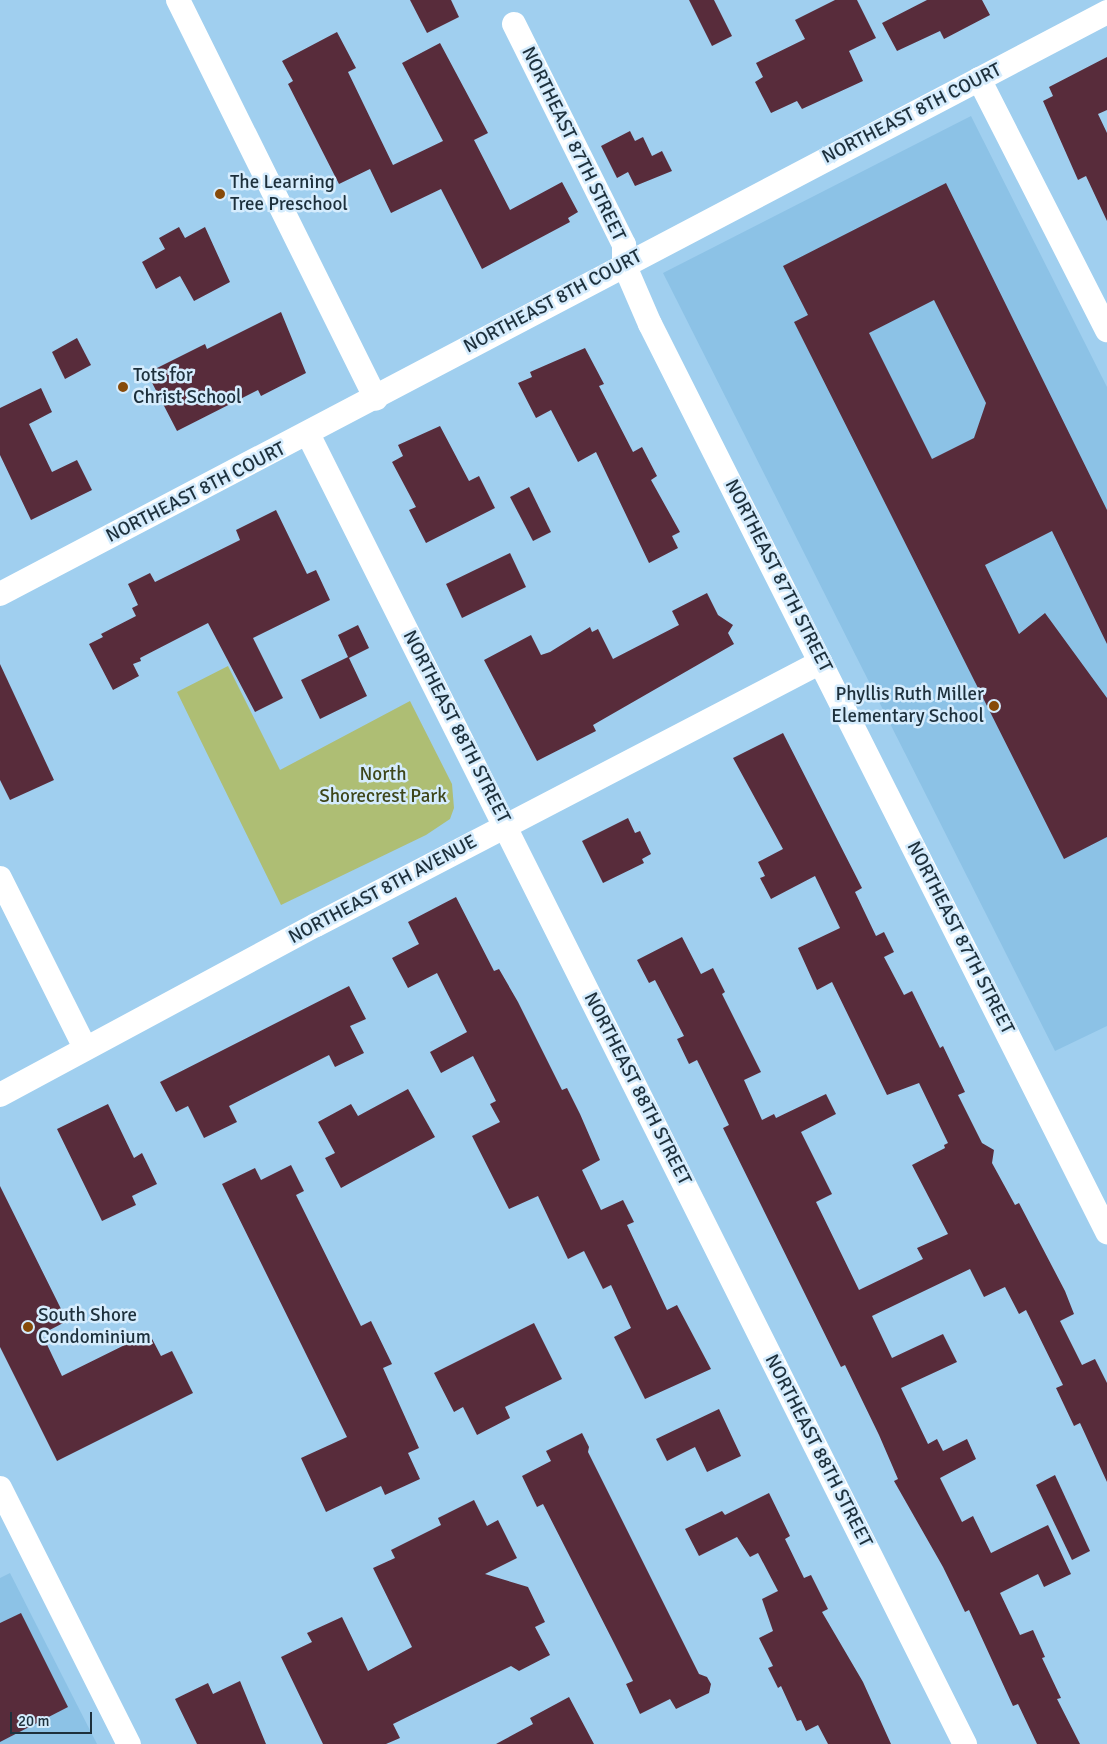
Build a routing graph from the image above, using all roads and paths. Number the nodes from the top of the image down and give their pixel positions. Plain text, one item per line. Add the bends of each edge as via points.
1 (178, 0) edge
2 (1107, 12) edge
3 (514, 24) dead end
4 (979, 79) junction
5 (624, 264) junction
6 (1107, 330) edge
7 (376, 398) junction
8 (308, 434) junction
9 (0, 594) edge
10 (821, 662) junction
11 (506, 826) junction
12 (0, 878) edge
13 (85, 1048) junction
14 (0, 1095) edge
15 (1107, 1232) edge
16 (0, 1488) edge
17 (129, 1744) edge
18 (965, 1744) edge

1 - 7 street
2 - 4 street, NORTHEAST 8TH COURT
3 - 5 street, NORTHEAST 87TH STREET via 624,245
4 - 5 street, NORTHEAST 8TH COURT
4 - 6 street
5 - 7 street, NORTHEAST 8TH COURT
5 - 10 street, NORTHEAST 87TH STREET via 650,324
7 - 8 street, NORTHEAST 8TH COURT
8 - 9 street, NORTHEAST 8TH COURT
8 - 11 street, NORTHEAST 88TH STREET
10 - 11 street, NORTHEAST 8TH AVENUE
10 - 15 street, NORTHEAST 87TH STREET
11 - 13 street, NORTHEAST 8TH AVENUE
11 - 18 street, NORTHEAST 88TH STREET
12 - 13 street
13 - 14 street, NORTHEAST 8TH AVENUE
16 - 17 street

